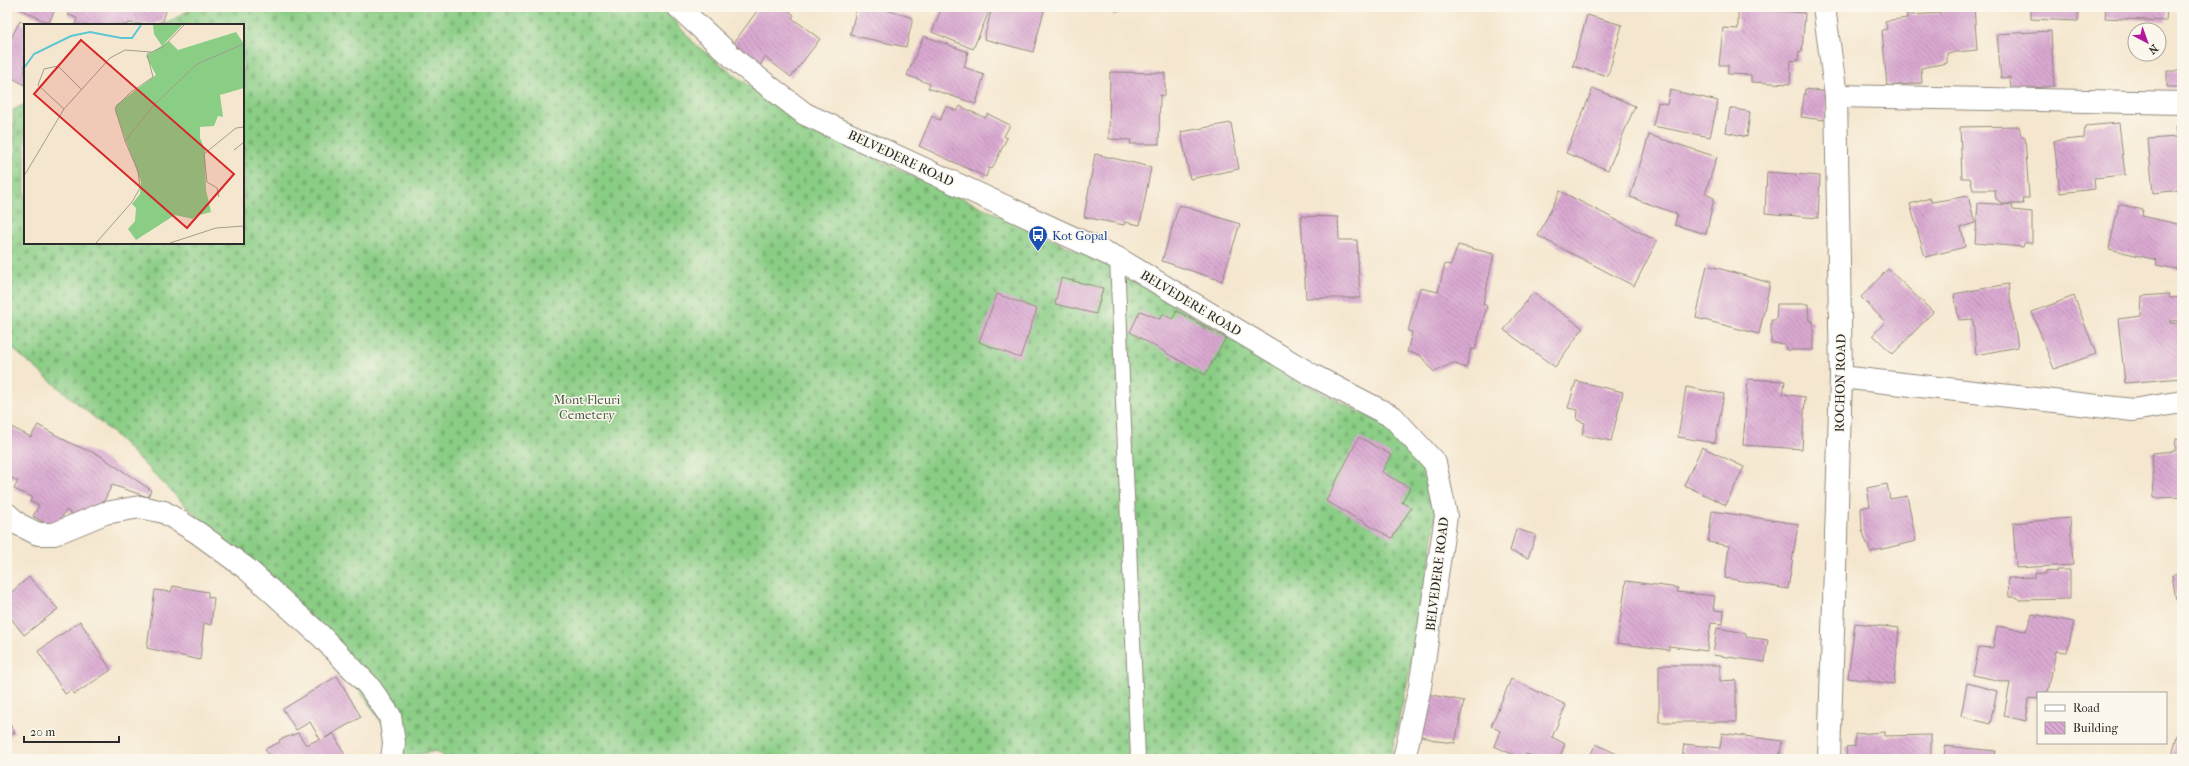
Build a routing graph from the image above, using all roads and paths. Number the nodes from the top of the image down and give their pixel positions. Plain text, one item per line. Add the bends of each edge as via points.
1 (678, 7) edge
2 (1824, 7) edge
3 (1836, 96) junction
4 (2182, 103) edge
5 (1117, 258) junction
6 (1841, 377) junction
7 (2182, 402) edge
8 (7, 514) edge
9 (392, 759) edge
10 (1138, 759) edge
11 (1404, 759) edge
12 (1829, 759) edge

1 - 5 street, BELVEDERE ROAD via 740,64 805,114
2 - 3 street, ROCHON ROAD
3 - 4 street
3 - 6 street, ROCHON ROAD
5 - 10 lane
5 - 11 street, BELVEDERE ROAD via 1312,375 1393,417 1435,463 1446,516 1420,687
6 - 7 street via 2133,410
6 - 12 street, ROCHON ROAD
8 - 9 street via 18,524 38,534 54,534 105,513 140,507 164,512 198,533 247,570 304,620 368,685 390,716 394,743

